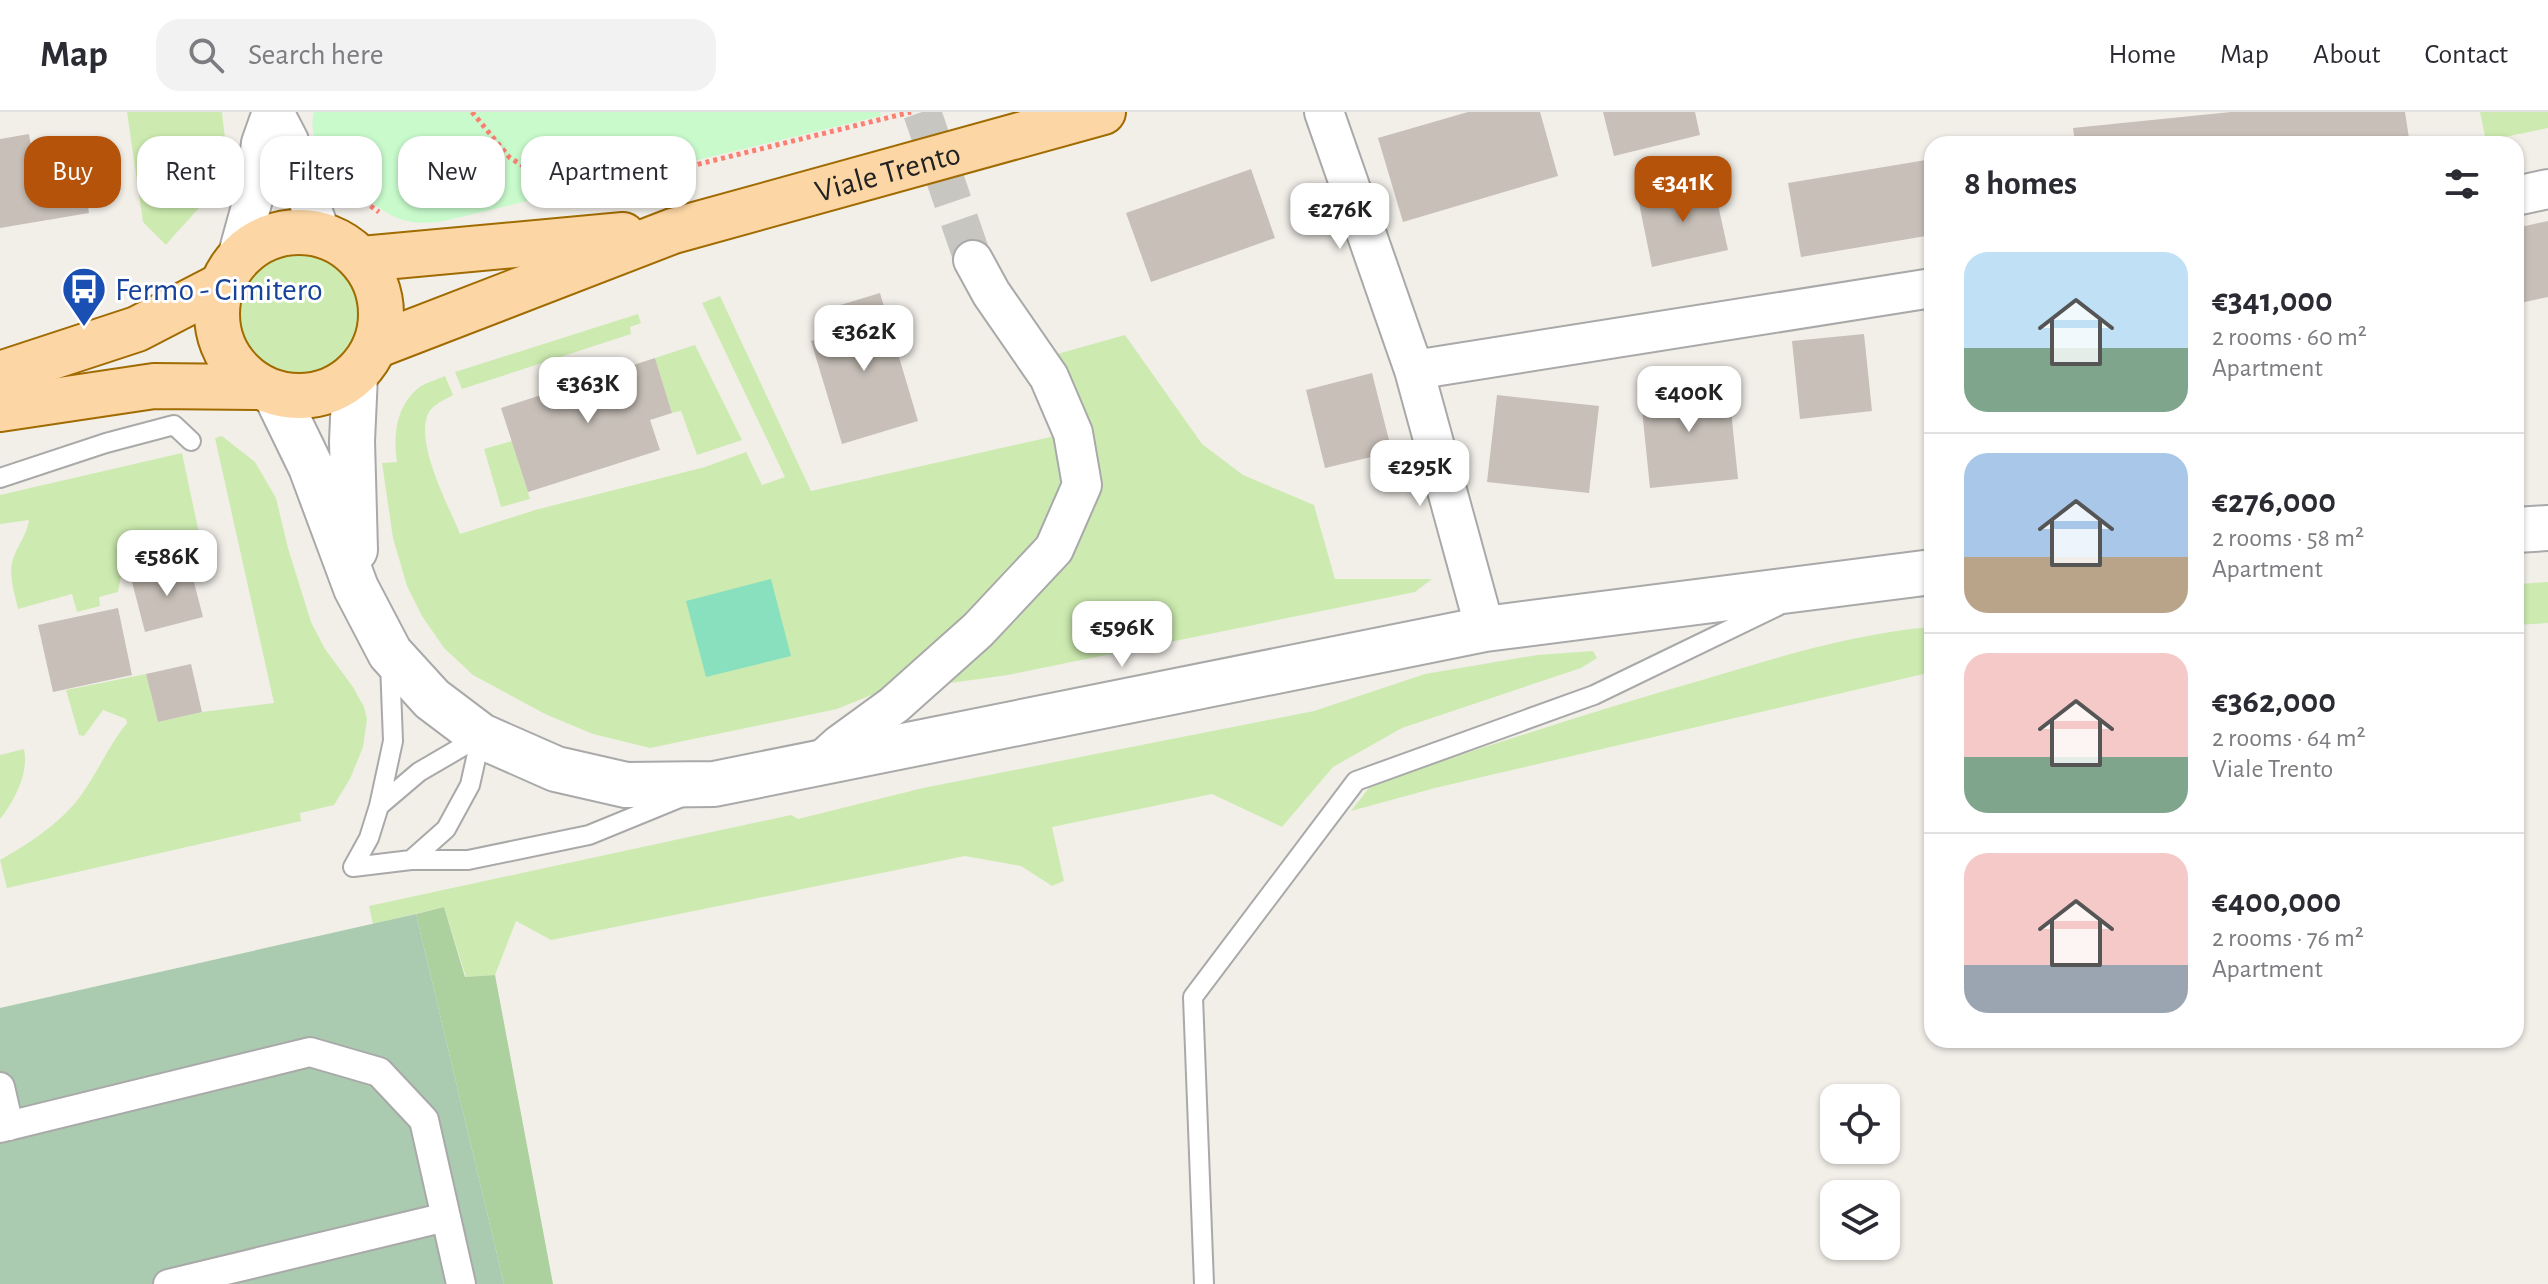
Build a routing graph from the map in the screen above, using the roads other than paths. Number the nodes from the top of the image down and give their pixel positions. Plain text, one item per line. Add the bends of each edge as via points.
1 (273, 112) edge
2 (1103, 112) edge
3 (1324, 112) edge
4 (2548, 189) edge
5 (2524, 194) edge
6 (673, 231) junction
7 (322, 235) junction
8 (362, 259) junction
9 (973, 260) tunnel mouth
10 (229, 273) junction
11 (1924, 289) edge
12 (365, 361) junction
13 (1414, 370) junction
14 (0, 374) edge
15 (268, 390) junction
16 (0, 409) edge
17 (191, 441) dead end
18 (0, 478) edge
19 (2548, 528) edge
20 (2524, 530) edge
21 (1924, 573) edge
22 (1821, 586) junction
23 (356, 588) junction
24 (1485, 629) junction
25 (390, 653) junction
26 (481, 736) junction
27 (818, 764) junction
28 (714, 784) junction
29 (379, 806) junction
30 (411, 860) junction
31 (0, 1087) edge
32 (4, 1127) edge
33 (446, 1217) junction
34 (168, 1284) edge
35 (461, 1284) edge
36 (1204, 1284) edge

1 - 7 street via 289,141
1 - 10 street
2 - 6 main road, Viale Trento
3 - 13 street
4 - 5 street
6 - 8 main road, Viale Trento
6 - 12 main road, Viale Trento
7 - 8 main road
7 - 10 main road via 293,231 261,241
8 - 12 main road via 377,284 382,307
9 - 27 street via 1049,377 1073,433 1082,485 1054,549 1000,607 894,705
10 - 14 main road via 137,329
10 - 15 main road via 218,318 224,347 239,370
11 - 13 street
12 - 15 main road, Viale Trento via 319,394
12 - 23 street via 352,441
13 - 24 street
15 - 16 main road, Viale Trento via 154,386
15 - 23 street via 311,467
17 - 18 lane via 174,425
19 - 20 street
21 - 22 street
22 - 24 street
22 - 36 lane via 1594,695 1356,781 1193,997
23 - 25 street
24 - 27 street
25 - 26 street via 432,699
25 - 29 lane via 393,741
26 - 28 street via 556,769 626,785
26 - 29 lane via 419,772
26 - 30 lane via 470,785 446,829
27 - 28 street
28 - 30 lane via 589,835 468,860
29 - 30 lane via 353,867
31 - 32 street
32 - 33 street via 310,1052 379,1072 424,1120
33 - 34 street
33 - 35 street

